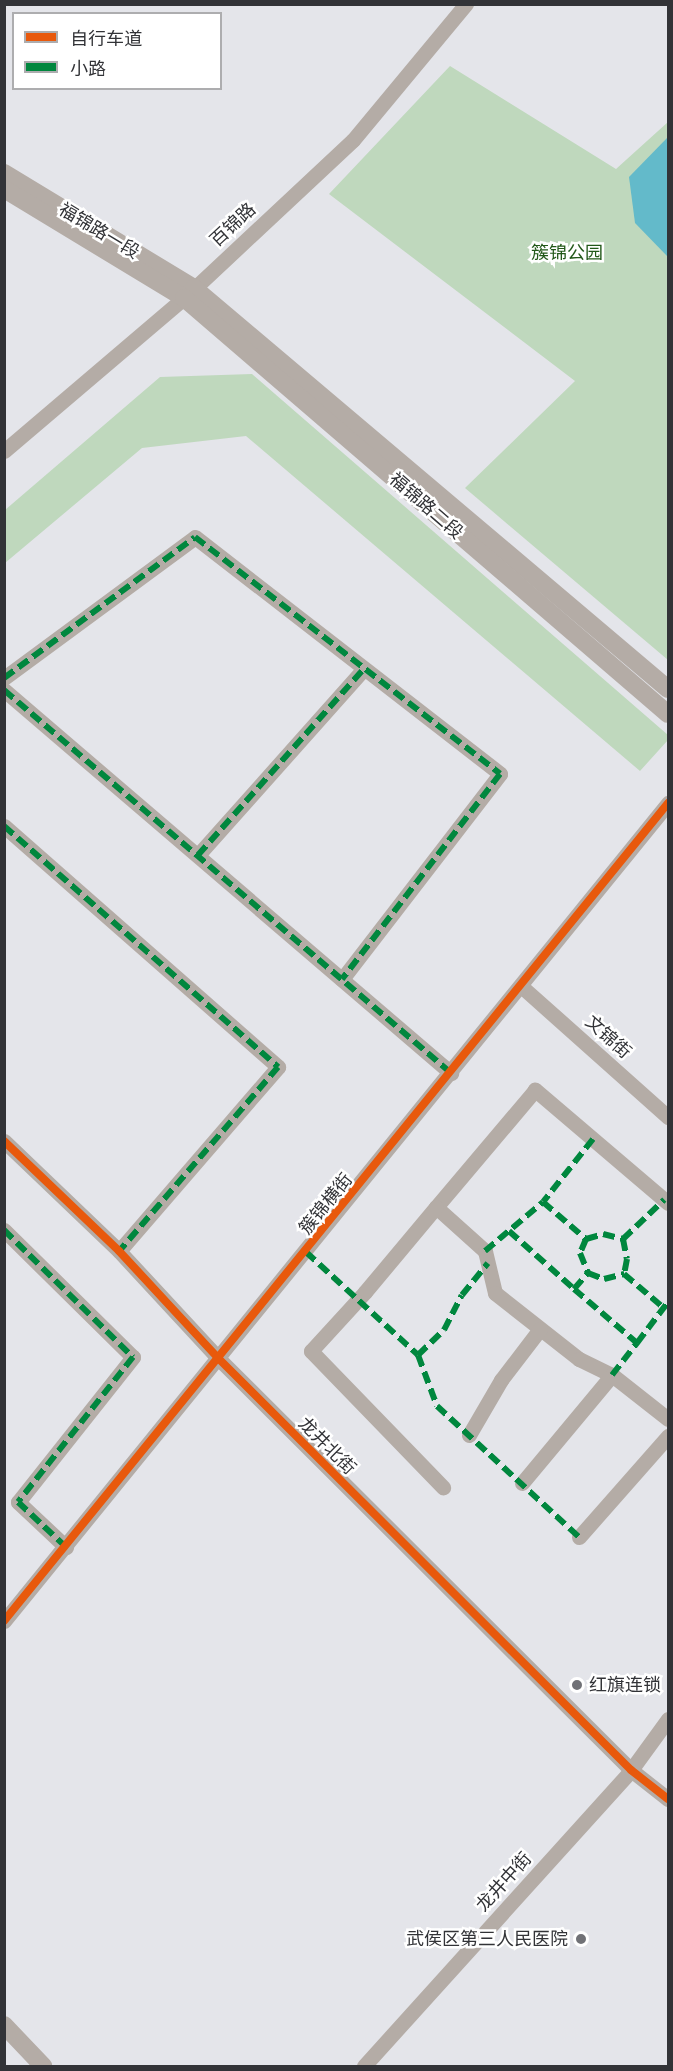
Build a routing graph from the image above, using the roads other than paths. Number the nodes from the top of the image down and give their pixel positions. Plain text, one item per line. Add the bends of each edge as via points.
1 (466, 4) edge
2 (4, 173) edge
3 (4, 189) edge
4 (189, 293) junction
5 (4, 451) edge
6 (364, 669) junction
7 (4, 678) edge
8 (669, 689) edge
9 (4, 690) edge
10 (669, 714) edge
11 (669, 803) edge
12 (4, 826) edge
13 (198, 855) junction
14 (342, 979) junction
15 (521, 986) junction
16 (451, 1073) junction
17 (669, 1117) edge
18 (4, 1141) edge
19 (667, 1199) edge
20 (436, 1207) junction
21 (4, 1230) edge
22 (119, 1251) junction
23 (540, 1329) junction
24 (219, 1359) junction
25 (612, 1375) junction
26 (669, 1419) edge
27 (468, 1435) dead end
28 (669, 1436) edge
29 (522, 1483) dead end
30 (442, 1487) dead end
31 (579, 1537) dead end
32 (66, 1546) junction
33 (4, 1621) edge
34 (669, 1719) edge
35 (631, 1770) junction
36 (669, 1799) edge
37 (4, 2025) edge
38 (43, 2067) edge
39 (364, 2067) edge

1 - 4 street, 百锦路 via 353,140
2 - 4 street, 福锦路一段
3 - 4 street, 福锦路一段
4 - 5 street, 百锦路
4 - 8 street, 福锦路二段
4 - 10 street, 福锦路二段
6 - 7 street via 195,537
6 - 13 street
6 - 14 street via 500,774
9 - 13 street
11 - 15 street, 簇锦横街
12 - 22 street via 278,1067
13 - 14 street
14 - 16 street
15 - 16 street, 簇锦横街
15 - 17 street, 文锦街
16 - 24 street, 簇锦横街
18 - 22 street, 龙井北街
19 - 20 street via 536,1090
20 - 23 street via 485,1251 495,1293
20 - 30 street via 311,1351
21 - 32 street via 133,1357 18,1502
22 - 24 street, 龙井北街
23 - 25 street via 579,1359
23 - 27 street via 501,1380
24 - 32 street, 簇锦横街
24 - 35 street, 龙井北街
25 - 26 street
25 - 29 street
28 - 31 street
32 - 33 street, 簇锦横街
34 - 35 street, 龙井中街
35 - 36 street, 龙井北街
35 - 39 street, 龙井中街
37 - 38 street

